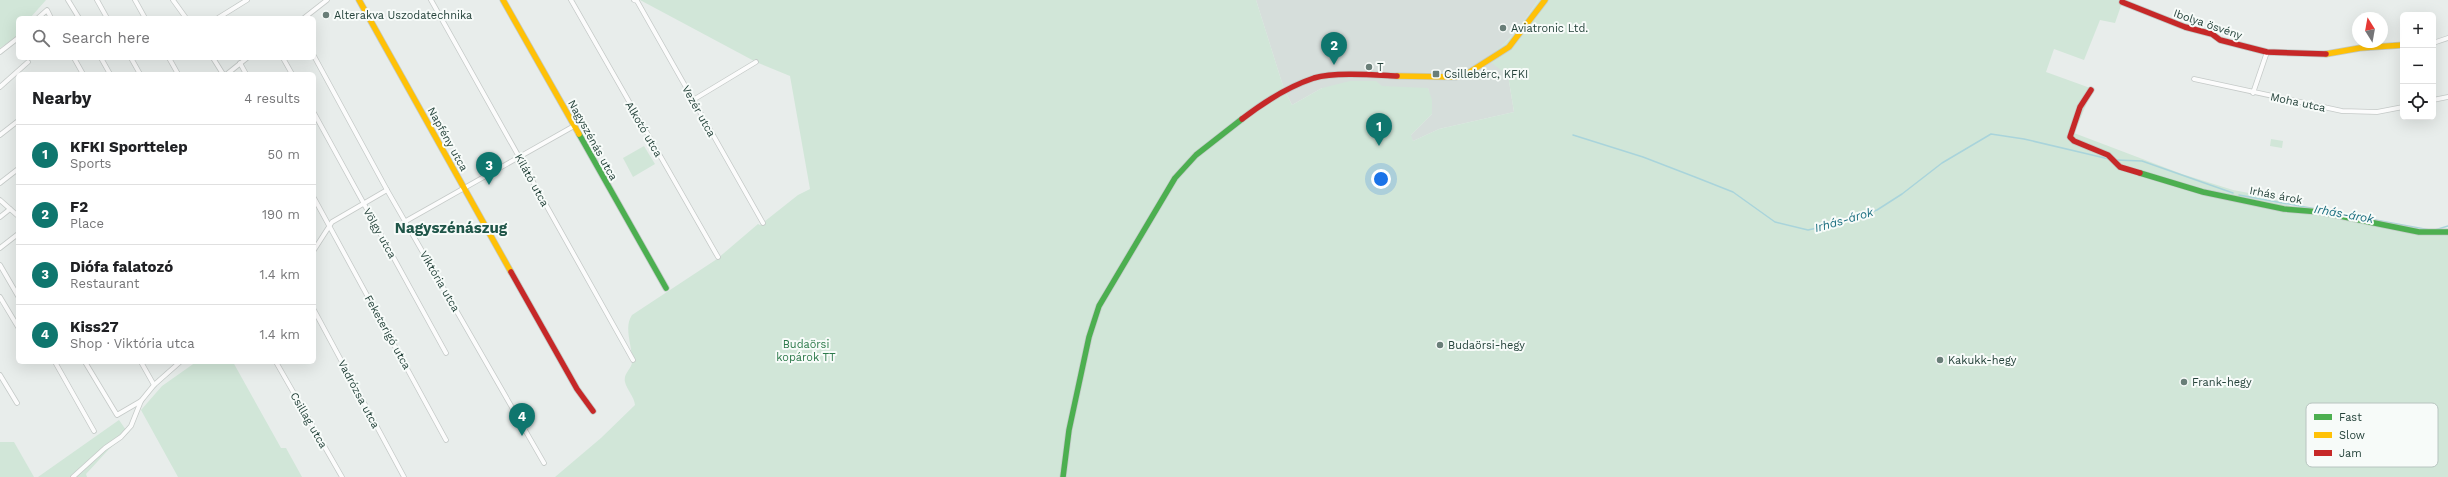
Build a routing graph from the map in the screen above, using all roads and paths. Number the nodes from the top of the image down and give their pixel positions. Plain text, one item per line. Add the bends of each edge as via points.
1 (68, 0) edge
2 (97, 0) edge
3 (135, 0) edge
4 (173, 0) edge
5 (247, 0) edge
6 (327, 0) edge
7 (358, 0) edge
8 (431, 0) edge
9 (503, 0) edge
10 (571, 0) edge
11 (634, 0) edge
12 (1545, 0) edge
13 (2122, 2) dead end
14 (40, 16) edge
15 (50, 16) edge
16 (78, 16) edge
17 (106, 16) edge
18 (145, 16) edge
19 (185, 16) edge
20 (221, 16) edge
21 (307, 16) edge
22 (2448, 38) edge
23 (16, 40) edge
24 (2436, 42) edge
25 (2400, 45) edge
26 (0, 52) edge
27 (2267, 52) junction
28 (75, 60) edge
29 (102, 60) edge
30 (132, 60) edge
31 (170, 60) edge
32 (214, 60) edge
33 (244, 60) edge
34 (284, 60) edge
35 (316, 60) edge
36 (28, 62) dead end
37 (756, 62) dead end
38 (240, 63) junction
39 (17, 72) edge
40 (82, 72) edge
41 (109, 72) edge
42 (139, 72) edge
43 (177, 72) edge
44 (222, 72) edge
45 (229, 72) edge
46 (245, 72) edge
47 (291, 72) edge
48 (16, 73) edge
49 (2194, 79) dead end
50 (0, 87) edge
51 (2091, 90) dead end
52 (2253, 93) junction
53 (2448, 96) edge
54 (2436, 99) edge
55 (693, 100) junction
56 (2400, 108) edge
57 (316, 117) edge
58 (16, 123) edge
59 (574, 126) junction
60 (0, 135) edge
61 (519, 158) junction
62 (16, 171) edge
63 (0, 183) edge
64 (465, 189) junction
65 (387, 190) junction
66 (0, 200) edge
67 (316, 202) edge
68 (364, 203) junction
69 (10, 209) junction
70 (16, 214) edge
71 (0, 217) edge
72 (406, 221) junction
73 (763, 223) dead end
74 (329, 225) junction
75 (2448, 232) edge
76 (16, 236) edge
77 (316, 247) edge
78 (0, 248) edge
79 (718, 257) dead end
80 (0, 265) edge
81 (666, 288) dead end
82 (16, 293) edge
83 (0, 297) edge
84 (316, 314) edge
85 (16, 324) edge
86 (446, 353) dead end
87 (633, 360) dead end
88 (56, 364) edge
89 (86, 364) edge
90 (143, 364) edge
91 (177, 364) edge
92 (277, 364) edge
93 (0, 375) edge
94 (154, 385) junction
95 (142, 401) junction
96 (17, 403) dead end
97 (593, 411) dead end
98 (94, 431) dead end
99 (446, 440) dead end
100 (544, 463) dead end
101 (73, 477) edge
102 (342, 477) edge
103 (404, 477) edge
104 (1064, 477) edge

1 - 16 street
2 - 17 street
3 - 18 street
4 - 19 street
5 - 20 street
6 - 21 street
7 - 64 street, Napfény utca
8 - 61 street, Kilátó utca
9 - 59 street, Nagyszénás utca
10 - 79 street, Alkotó utca
11 - 55 street, Vezér utca via 637,1
12 - 104 street via 1520,36 1509,47 1491,60 1461,75 1432,78 1334,75 1315,78 1262,103 1196,155 1175,178 1105,294 1089,337 1069,430
13 - 27 street, Ibolya ösvény via 2185,27 2212,34 2220,40
14 - 15 street via 47,10
22 - 24 street
23 - 26 street
25 - 27 street, Ibolya ösvény via 2360,48 2322,55
27 - 52 street
28 - 40 street
29 - 41 street
30 - 42 street
31 - 43 street
32 - 44 street
33 - 38 street
34 - 47 street
35 - 65 street, Viktória utca
36 - 39 street
37 - 55 street
38 - 45 street
38 - 46 street
48 - 50 street
49 - 52 street, Moha utca
51 - 75 street, Irhás árok via 2081,104 2070,137 2108,156 2117,165 2203,192 2419,232
52 - 56 street, Moha utca via 2342,112 2377,112
53 - 54 street
55 - 73 street, Vezér utca
57 - 68 street, Völgy utca
58 - 60 street
59 - 61 street
59 - 81 street, Nagyszénás utca via 662,286
61 - 64 street
61 - 87 street, Kilátó utca
62 - 63 street
64 - 72 street
64 - 97 street, Napfény utca via 579,394
65 - 68 street
65 - 72 street, Viktória utca
66 - 69 street
67 - 74 street, Feketerigó utca
68 - 74 street
68 - 86 street, Völgy utca
69 - 70 street
69 - 71 street
72 - 100 street, Viktória utca
74 - 77 street
74 - 99 street, Feketerigó utca
76 - 78 street
80 - 82 street
83 - 85 street
84 - 103 street, Vadrózsa utca
88 - 98 street
89 - 95 street via 117,415
90 - 94 street
91 - 94 street
92 - 102 street, Csillag utca
93 - 96 street
94 - 95 street
95 - 101 street via 132,426

